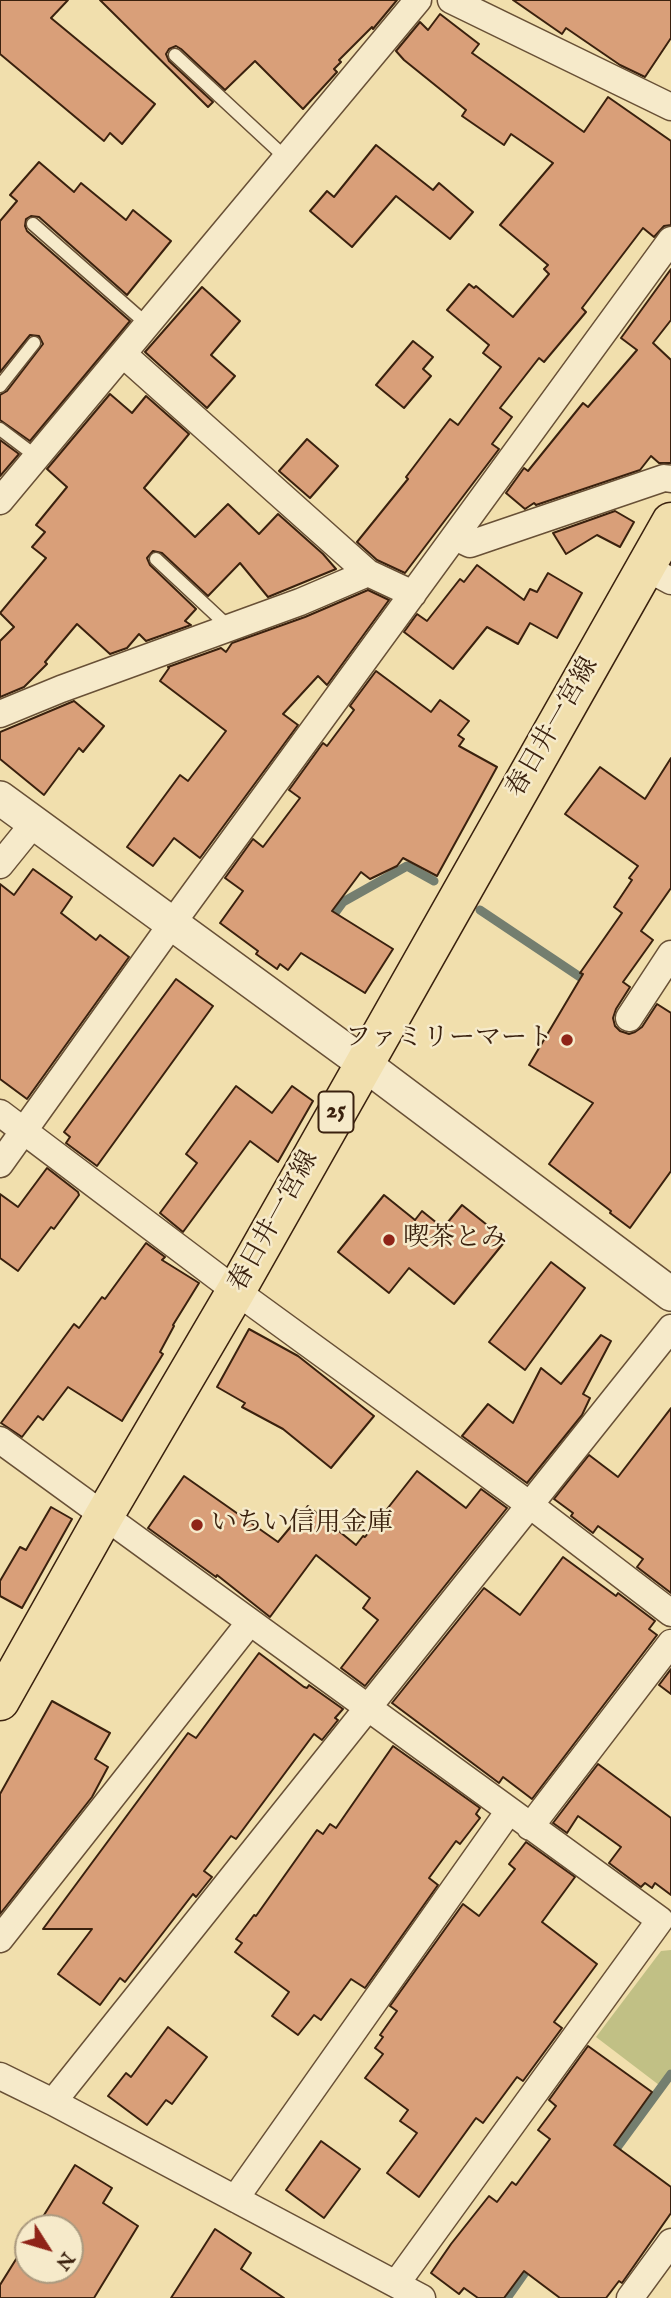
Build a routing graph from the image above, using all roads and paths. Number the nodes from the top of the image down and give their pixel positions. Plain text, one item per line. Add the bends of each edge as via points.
1 (418, 0) edge
2 (451, 0) edge
3 (175, 55) dead end
4 (671, 107) edge
5 (287, 159) junction
6 (33, 223) dead end
7 (671, 240) edge
8 (148, 326) junction
9 (34, 343) dead end
10 (124, 355) junction
11 (0, 386) edge
12 (0, 429) edge
13 (37, 457) junction
14 (671, 479) edge
15 (0, 501) edge
16 (671, 522) edge
17 (455, 537) junction
18 (156, 559) dead end
19 (368, 573) junction
20 (658, 574) edge
21 (413, 594) junction
22 (230, 628) junction
23 (0, 715) edge
24 (0, 798) edge
25 (34, 823) junction
26 (0, 864) edge
27 (171, 925) junction
28 (671, 954) edge
29 (629, 1017) dead end
30 (363, 1063) junction
31 (0, 1112) edge
32 (24, 1130) junction
33 (0, 1164) edge
34 (236, 1291) junction
35 (671, 1294) edge
36 (671, 1328) edge
37 (0, 1440) edge
38 (530, 1505) junction
39 (104, 1516) junction
40 (671, 1613) edge
41 (250, 1622) junction
42 (671, 1643) edge
43 (0, 1701) edge
44 (368, 1708) junction
45 (509, 1811) junction
46 (530, 1826) junction
47 (667, 1918) edge
48 (0, 1939) edge
49 (0, 2076) edge
50 (53, 2102) junction
51 (235, 2199) junction
52 (671, 2242) edge
53 (396, 2284) junction
54 (422, 2298) edge
55 (630, 2298) edge

1 - 5 street
2 - 4 street
3 - 5 lane
5 - 8 street
6 - 8 lane
7 - 17 street
8 - 10 street
9 - 11 lane
10 - 13 street
10 - 19 street
12 - 13 lane
13 - 15 street
14 - 17 street via 470,544
16 - 20 main road, 春日井一宮線 / 25
17 - 21 street
18 - 22 lane
19 - 21 street
19 - 22 street
20 - 30 main road, 春日井一宮線 / 25
21 - 27 street
22 - 23 street
24 - 25 street
25 - 26 street
25 - 27 street
27 - 30 street
27 - 32 street
28 - 29 street
30 - 34 main road, 春日井一宮線 / 25
30 - 35 street
31 - 32 street
32 - 33 street
32 - 34 street
34 - 38 street
34 - 39 main road, 春日井一宮線 / 25
36 - 38 street
37 - 39 street
38 - 40 street
38 - 44 street
39 - 41 street
39 - 43 main road, 春日井一宮線 / 25
41 - 44 street
41 - 48 street
42 - 46 street
44 - 45 street
44 - 50 street
45 - 46 street
45 - 51 street
46 - 47 street
47 - 53 street
49 - 50 street
50 - 51 street
51 - 53 street
52 - 55 street
53 - 54 street

